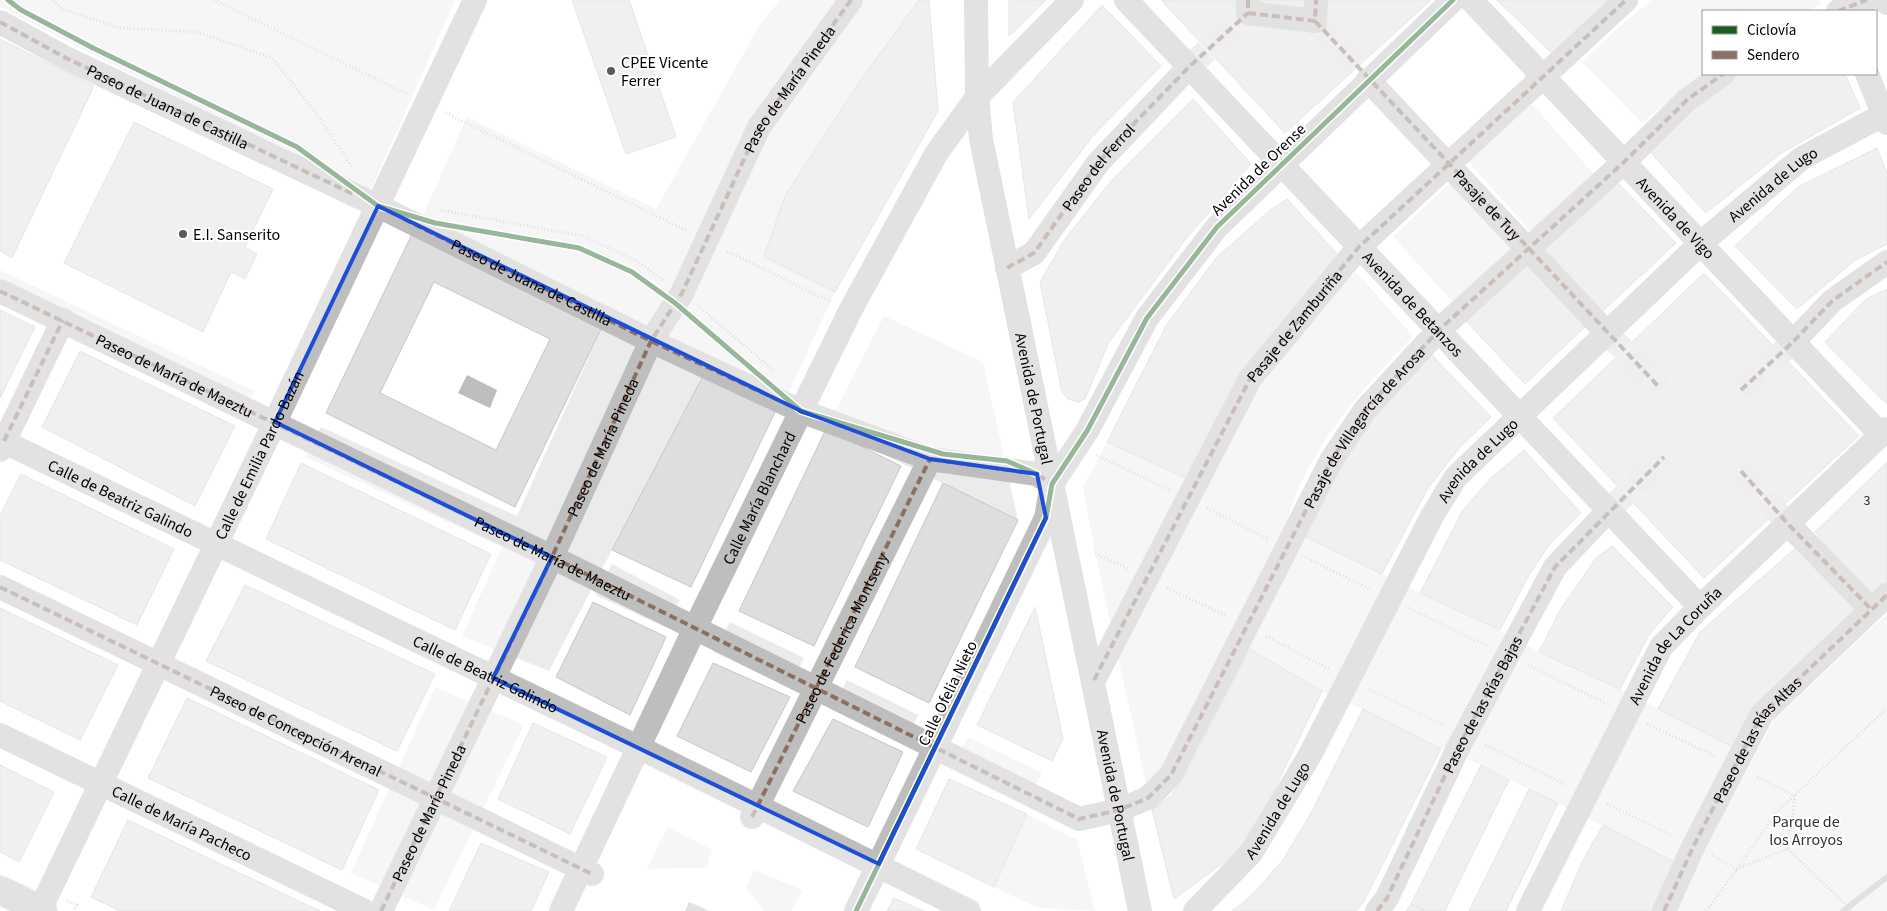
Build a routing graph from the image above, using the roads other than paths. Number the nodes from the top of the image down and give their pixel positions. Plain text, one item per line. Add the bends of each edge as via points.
1 (475, 0) edge
2 (851, 0) edge
3 (963, 0) edge
4 (976, 0) edge
5 (1072, 0) edge
6 (1126, 0) edge
7 (1248, 0) edge
8 (1316, 0) edge
9 (1453, 0) edge
10 (1471, 0) edge
11 (1626, 0) edge
12 (1867, 0) edge
13 (1840, 8) edge
14 (0, 22) edge
15 (1189, 67) junction
16 (1722, 75) edge
17 (1867, 75) edge
18 (1543, 76) junction
19 (1368, 80) junction
20 (971, 105) junction
21 (1884, 112) edge
22 (1624, 162) junction
23 (1281, 164) junction
24 (1448, 164) junction
25 (378, 206) junction
26 (1701, 243) junction
27 (1359, 247) junction
28 (1528, 249) junction
29 (1887, 262) edge
30 (1007, 268) junction
31 (0, 290) edge
32 (62, 320) junction
33 (1438, 330) junction
34 (1606, 332) junction
35 (651, 341) junction
36 (1794, 341) junction
37 (801, 410) junction
38 (1519, 415) junction
39 (275, 422) junction
40 (1884, 432) edge
41 (1, 444) edge
42 (930, 459) junction
43 (1044, 479) junction
44 (1609, 510) junction
45 (1046, 518) junction
46 (1788, 524) junction
47 (215, 545) junction
48 (552, 557) junction
49 (0, 587) edge
50 (1879, 602) edge
51 (1700, 607) junction
52 (695, 628) junction
53 (159, 664) junction
54 (494, 678) junction
55 (1094, 680) junction
56 (815, 688) junction
57 (0, 735) edge
58 (934, 746) junction
59 (638, 747) junction
60 (100, 782) junction
61 (437, 799) junction
62 (755, 811) junction
63 (1112, 811) junction
64 (879, 864) junction
65 (586, 872) junction
66 (0, 890) edge
67 (42, 910) edge
68 (364, 911) edge
69 (382, 911) edge
70 (561, 911) edge
71 (856, 911) edge
72 (970, 911) edge
73 (1125, 911) edge
74 (1140, 911) edge
75 (1195, 911) edge
76 (1377, 911) edge
77 (1528, 911) edge
78 (1664, 911) edge

1 - 25 street, Calle de Emilia Pardo Bazán
2 - 35 street, Paseo de María Pineda via 759,127 682,293
3 - 20 street, Avenida de Portugal
4 - 20 street, Avenida de Portugal
5 - 20 street, Calle María Blanchard
6 - 15 street, Avenida de Betanzos
7 - 8 street via 1248,13 1314,21
9 - 19 street, Avenida de Orense
10 - 18 street, Avenida de Vigo
11 - 18 street, Pasaje de Zamburiña
12 - 13 street
14 - 25 street, Paseo de Juana de Castilla via 66,58
15 - 23 street, Avenida de Betanzos
15 - 30 street, Paseo del Ferrol via 1098,163 1034,253
16 - 22 street, Pasaje de Villagarcía de Arosa via 1688,98
17 - 21 street
18 - 22 street, Avenida de Vigo
18 - 24 street, Pasaje de Zamburiña
19 - 23 street, Avenida de Orense
19 - 24 street, Pasaje de Tuy
20 - 30 street, Avenida de Portugal
20 - 37 street, Calle María Blanchard via 936,154 850,311
20 - 43 street, Avenida de Portugal via 969,144
21 - 26 street, Avenida de Lugo via 1802,158
22 - 26 street, Avenida de Vigo
22 - 28 street, Pasaje de Villagarcía de Arosa
23 - 27 street, Avenida de Betanzos
23 - 43 street, Avenida de Orense via 1217,227 1147,318 1078,446
24 - 27 street, Pasaje de Zamburiña
24 - 28 street, Pasaje de Tuy
25 - 35 street, Paseo de Juana de Castilla
25 - 39 street, Calle de Emilia Pardo Bazán
26 - 34 street, Avenida de Lugo
26 - 36 street, Avenida de Vigo
27 - 33 street, Avenida de Betanzos
27 - 55 street, Pasaje de Zamburiña via 1250,379
28 - 33 street, Pasaje de Villagarcía de Arosa
28 - 34 street, Pasaje de Tuy
29 - 36 street via 1832,301
30 - 43 street, Avenida de Portugal
31 - 32 street, Paseo de María de Maeztu
32 - 39 street, Paseo de María de Maeztu
32 - 41 street
33 - 38 street, Avenida de Betanzos
33 - 63 street, Pasaje de Villagarcía de Arosa via 1365,410 1332,459 1171,775 1148,798
34 - 38 street, Avenida de Lugo
35 - 37 street, Paseo de Juana de Castilla
35 - 48 street, Paseo de María Pineda
36 - 40 street, Avenida de Vigo
37 - 42 street, Paseo de Juana de Castilla
37 - 52 street, Calle María Blanchard
38 - 44 street, Avenida de Betanzos
38 - 75 street, Avenida de Lugo via 1456,477 1432,516 1310,755 1252,853
39 - 47 street, Calle de Emilia Pardo Bazán
39 - 48 street, Paseo de María de Maeztu
40 - 46 street, Avenida de La Coruña
41 - 47 street, Calle de Beatriz Galindo
42 - 43 street, Paseo de Juana de Castilla
42 - 56 street, Paseo de Federica Montseny
43 - 45 street, Calle Ofelia Nieto
43 - 55 street, Avenida de Portugal
44 - 51 street, Avenida de Betanzos
44 - 76 street, Paseo de las Rías Bajas via 1555,567 1459,746 1387,898
45 - 58 street, Calle Ofelia Nieto
45 - 63 street, Avenida de Portugal
46 - 50 street
46 - 51 street, Avenida de La Coruña
47 - 53 street, Calle de Emilia Pardo Bazán
47 - 54 street, Calle de Beatriz Galindo
48 - 52 street, Paseo de María de Maeztu
48 - 54 street, Paseo de María Pineda
49 - 53 street, Paseo de Concepción Arenal
50 - 78 street, Paseo de las Rías Altas via 1762,714
51 - 77 street, Avenida de La Coruña via 1661,647
52 - 56 street, Paseo de María de Maeztu
52 - 59 street, Calle María Blanchard
53 - 60 street, Calle de Emilia Pardo Bazán
53 - 61 street, Paseo de Concepción Arenal
54 - 59 street, Calle de Beatriz Galindo
54 - 61 street, Paseo de María Pineda
55 - 63 street, Avenida de Portugal
56 - 58 street, Paseo de María de Maeztu
56 - 62 street, Paseo de Federica Montseny
57 - 60 street, Calle de María Pacheco
58 - 63 street, Paseo de María de Maeztu via 1079,819
58 - 64 street, Calle Ofelia Nieto
59 - 62 street, Calle de Beatriz Galindo
59 - 65 street, Calle María Blanchard
60 - 67 street, Calle de Emilia Pardo Bazán
60 - 68 street, Calle de María Pacheco
61 - 65 street, Paseo de Concepción Arenal
61 - 69 street, Paseo de María Pineda
62 - 64 street, Calle de Beatriz Galindo
63 - 73 street, Avenida de Portugal
63 - 74 street, Avenida de Portugal
64 - 71 street, Calle Ofelia Nieto
64 - 72 street, Calle de Beatriz Galindo
65 - 70 street, Calle María Blanchard
66 - 67 main road

